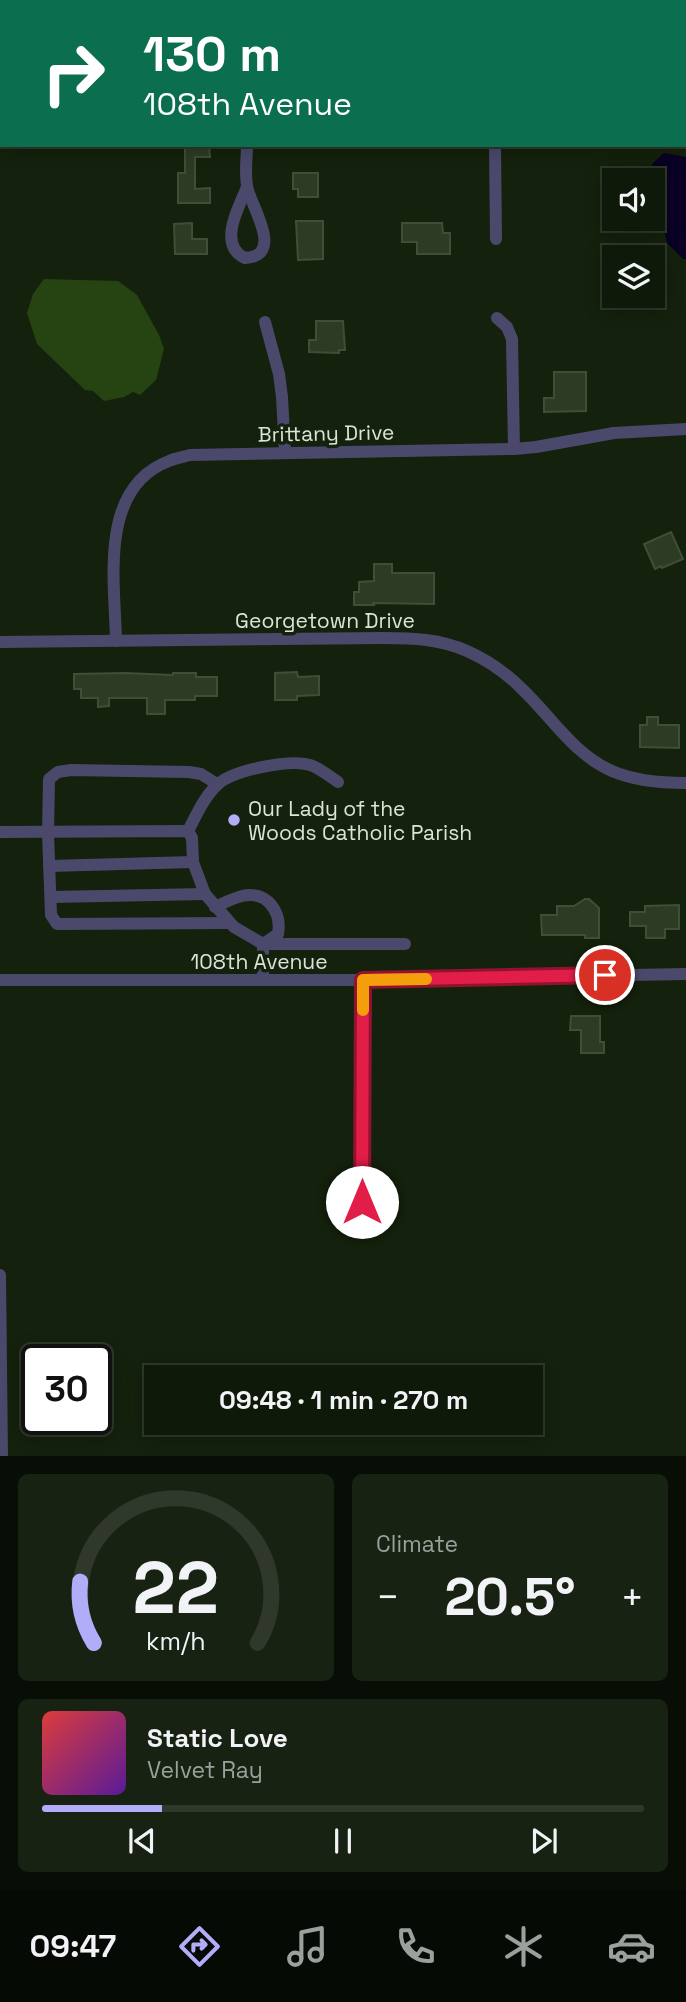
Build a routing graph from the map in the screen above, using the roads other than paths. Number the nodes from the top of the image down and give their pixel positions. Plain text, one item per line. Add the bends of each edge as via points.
1 (247, 147) edge
2 (495, 147) edge
3 (247, 187) junction
4 (496, 239) dead end
5 (497, 318) dead end
6 (265, 322) dead end
7 (686, 429) edge
8 (514, 449) junction
9 (285, 453) junction
10 (116, 641) junction
11 (0, 642) edge
12 (338, 782) dead end
13 (686, 783) edge
14 (217, 784) junction
15 (188, 831) junction
16 (0, 832) edge
17 (48, 833) junction
18 (193, 862) junction
19 (49, 866) junction
20 (205, 894) junction
21 (51, 897) junction
22 (215, 907) junction
23 (230, 923) junction
24 (263, 944) junction
25 (405, 944) dead end
26 (686, 974) edge
27 (0, 980) edge
28 (263, 980) junction
29 (363, 980) junction
30 (348, 1226) dead end
31 (0, 1275) edge
32 (2, 1456) edge

1 - 3 street
2 - 4 street
3 - 3 street via 231,234 235,251 245,258 257,255 264,246 264,230
5 - 8 street via 512,339
6 - 9 street via 279,374
7 - 8 street, Brittany Drive via 614,433
8 - 9 street, Brittany Drive
9 - 10 street, Brittany Drive via 190,455 167,461 135,487 118,518 114,540
10 - 11 street, Georgetown Drive
10 - 13 street, Georgetown Drive via 431,640 468,652 506,675 601,766 639,779
12 - 14 street via 310,765 277,764
14 - 15 street
14 - 17 street via 188,772 58,772 49,779
15 - 17 street
15 - 18 street
16 - 17 street
17 - 19 street
18 - 19 street
18 - 20 street
19 - 21 street
20 - 21 street
20 - 22 street
21 - 23 street via 51,915 57,924
22 - 23 street
22 - 24 street via 243,896 265,898 275,909 279,926 278,934
23 - 24 street
24 - 25 street
24 - 28 street
26 - 29 street, 108th Avenue
27 - 28 street, 108th Avenue
28 - 29 street, 108th Avenue
29 - 30 street via 362,1202
31 - 32 street

